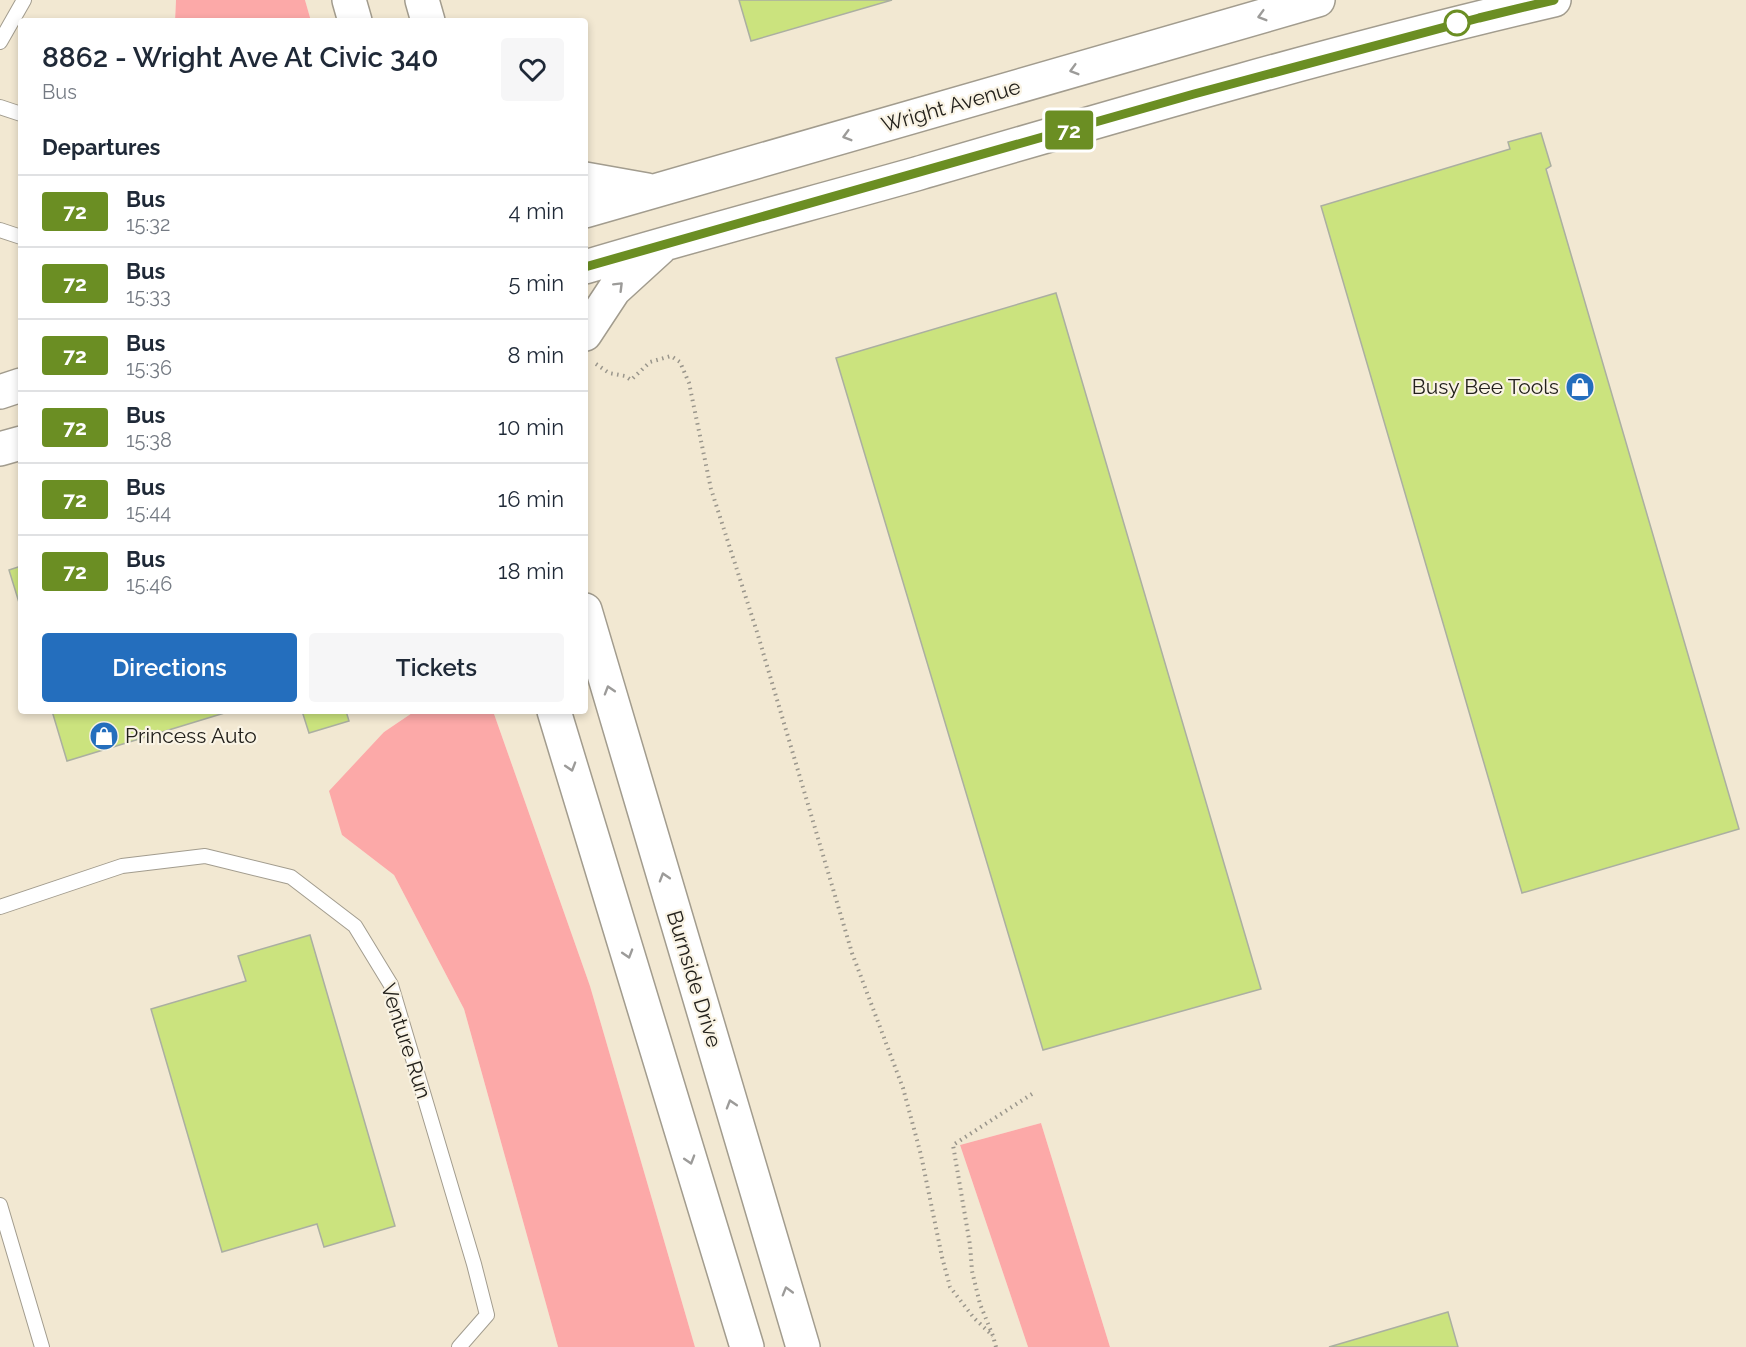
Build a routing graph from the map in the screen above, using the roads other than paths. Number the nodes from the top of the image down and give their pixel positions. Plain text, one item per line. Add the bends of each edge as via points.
1 (24, 0) edge
2 (349, 0) edge
3 (422, 0) edge
4 (1318, 0) edge
5 (1554, 0) edge
6 (354, 18) edge
7 (427, 18) edge
8 (0, 42) edge
9 (0, 107) edge
10 (18, 113) edge
11 (588, 180) edge
12 (654, 192) junction
13 (588, 211) edge
14 (0, 230) edge
15 (18, 236) edge
16 (666, 243) junction
17 (588, 266) edge
18 (589, 348) edge
19 (18, 386) edge
20 (0, 392) edge
21 (18, 444) edge
22 (0, 449) edge
23 (588, 620) edge
24 (555, 714) edge
25 (0, 907) edge
26 (0, 1205) edge
27 (42, 1347) edge
28 (459, 1347) edge
29 (747, 1347) edge
30 (803, 1347) edge

1 - 8 lane
2 - 6 main road
3 - 7 main road
4 -> 12 main road, Wright Avenue
5 - 16 main road via 1194,94
9 - 10 lane
11 - 12 main road
12 - 13 main road, Wright Avenue
14 - 15 lane
16 - 17 main road
18 -> 16 main road via 614,290
19 - 20 main road
21 - 22 main road
30 -> 23 main road, Burnside Drive
24 -> 29 main road
25 - 28 lane, Venture Run via 122,866 205,856 291,877 355,926 391,985 487,1315
26 - 27 lane

